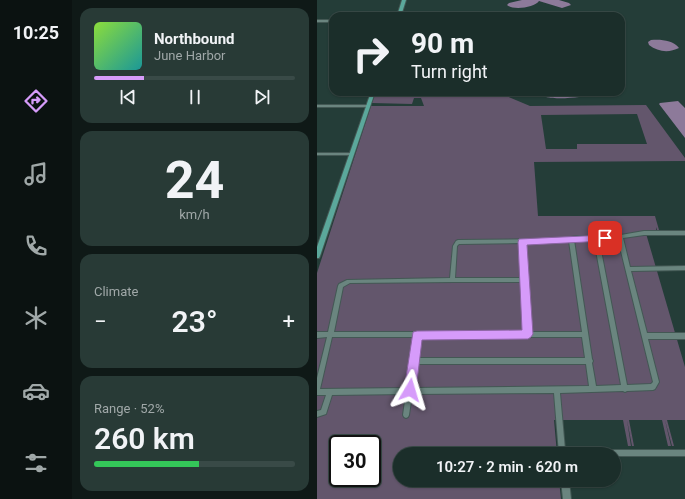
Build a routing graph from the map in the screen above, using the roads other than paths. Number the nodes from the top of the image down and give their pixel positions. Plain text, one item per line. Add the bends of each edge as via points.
1 (404, 0) edge
2 (400, 12) edge
3 (317, 21) edge
4 (329, 21) edge
5 (372, 96) edge
6 (317, 106) edge
7 (368, 106) junction
8 (317, 154) edge
9 (352, 154) junction
10 (685, 232) edge
11 (620, 237) junction
12 (596, 238) junction
13 (571, 240) junction
14 (522, 242) junction
15 (317, 256) edge
16 (684, 268) edge
17 (628, 269) junction
18 (685, 275) edge
19 (524, 280) junction
20 (452, 281) junction
21 (528, 334) junction
22 (585, 334) junction
23 (317, 335) edge
24 (330, 335) junction
25 (417, 335) junction
26 (645, 336) junction
27 (685, 336) edge
28 (414, 361) junction
29 (590, 361) junction
30 (593, 389) junction
31 (625, 389) junction
32 (410, 390) junction
33 (557, 390) junction
34 (317, 391) edge
35 (330, 392) junction
36 (317, 414) edge
37 (407, 415) dead end
38 (562, 447) edge
39 (621, 453) edge
40 (685, 453) edge
41 (566, 487) edge
42 (567, 499) edge

1 - 2 main road
3 - 4 street
5 - 7 main road
6 - 7 street
7 - 9 main road
8 - 9 street
9 - 15 main road
10 - 11 street via 643,233
11 - 12 street
11 - 17 street
12 - 13 street
12 - 31 street
13 - 14 street
13 - 22 street
14 - 19 street
14 - 20 street via 458,242 455,246
16 - 17 street
16 - 18 street
17 - 26 street
19 - 20 street
19 - 21 street
20 - 24 street via 345,282 341,286
21 - 22 street
21 - 25 street
22 - 29 street
23 - 24 street
24 - 25 street
24 - 34 street
25 - 28 street
26 - 27 street
26 - 31 street via 656,382 653,388
28 - 29 street
28 - 32 street
29 - 30 street
30 - 31 street
30 - 33 street
32 - 33 street
32 - 35 street
32 - 37 street
33 - 38 street
34 - 35 street
35 - 36 street via 324,412
39 - 40 street
41 - 42 street

